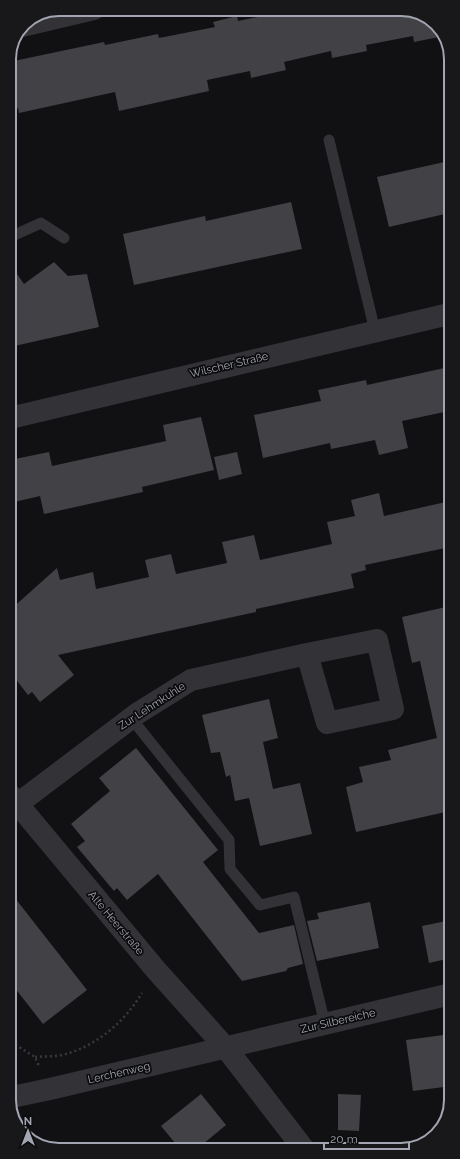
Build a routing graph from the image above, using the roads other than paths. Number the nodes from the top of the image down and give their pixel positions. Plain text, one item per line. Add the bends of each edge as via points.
1 (64, 16) edge
2 (36, 23) edge
3 (329, 140) dead end
4 (16, 234) edge
5 (64, 238) dead end
6 (444, 315) edge
7 (375, 331) junction
8 (16, 417) edge
9 (308, 654) junction
10 (131, 718) junction
11 (16, 801) edge
12 (16, 807) edge
13 (444, 996) edge
14 (325, 1024) junction
15 (226, 1048) junction
16 (16, 1095) edge
17 (299, 1143) edge

1 - 2 street
3 - 7 lane
4 - 5 lane via 40,223
6 - 7 street, Wilscher Straße
7 - 8 street, Wilscher Straße
9 - 9 street, Zur Lehmkuhle via 327,723 393,709 377,640
9 - 10 street, Zur Lehmkuhle via 191,680
10 - 11 street, Zur Lehmkuhle
10 - 14 lane via 229,840 230,869 260,906 294,897
12 - 15 street, Alte Heerstraße
13 - 14 street, Zur Silbereiche
14 - 15 street, Zur Silbereiche
15 - 16 street, Lerchenweg
15 - 17 street, Alte Heerstraße

